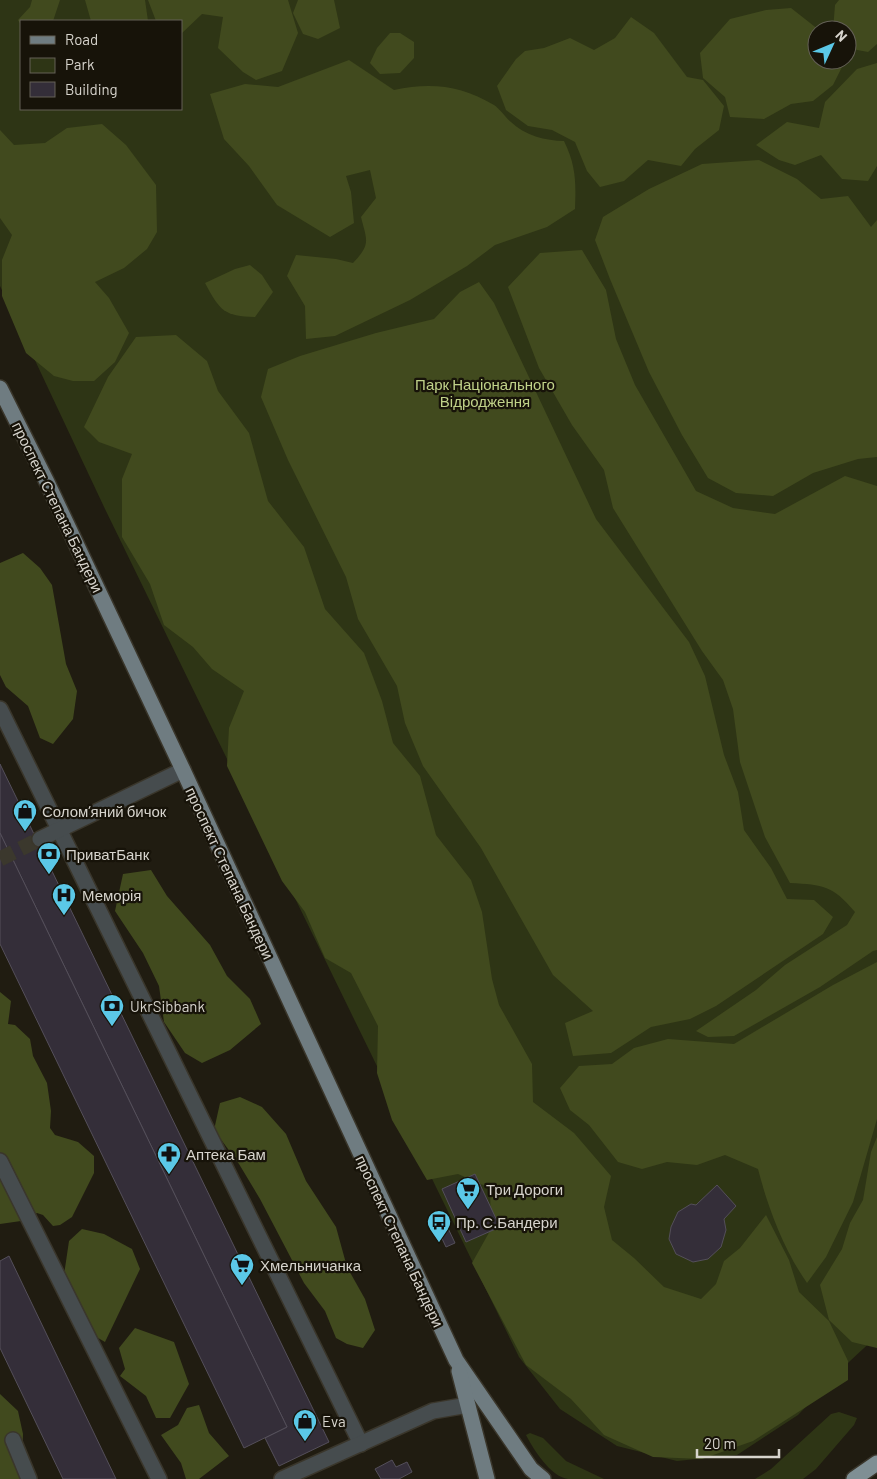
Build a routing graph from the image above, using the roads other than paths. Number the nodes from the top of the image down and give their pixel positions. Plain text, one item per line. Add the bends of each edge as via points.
1 (1, 391) edge
2 (0, 709) edge
3 (183, 770) junction
4 (59, 830) junction
5 (40, 839) tunnel mouth
6 (1, 1165) edge
7 (456, 1360) junction
8 (468, 1405) junction
9 (13, 1440) dead end
10 (361, 1444) junction
11 (877, 1463) edge
12 (29, 1479) edge
13 (159, 1479) edge
14 (282, 1479) edge
15 (487, 1479) edge
16 (543, 1479) edge
17 (854, 1479) edge

1 - 3 main road, проспект Степана Бандери
2 - 4 lane
3 - 4 lane
3 - 7 main road, проспект Степана Бандери
4 - 5 lane
4 - 10 lane
6 - 13 lane
7 - 8 main road, проспект Степана Бандери
7 - 16 main road, проспект Степана Бандери via 532,1469
8 - 10 lane via 433,1411
8 - 15 main road, проспект Степана Бандери
9 - 12 lane
10 - 14 lane
11 - 17 highway

